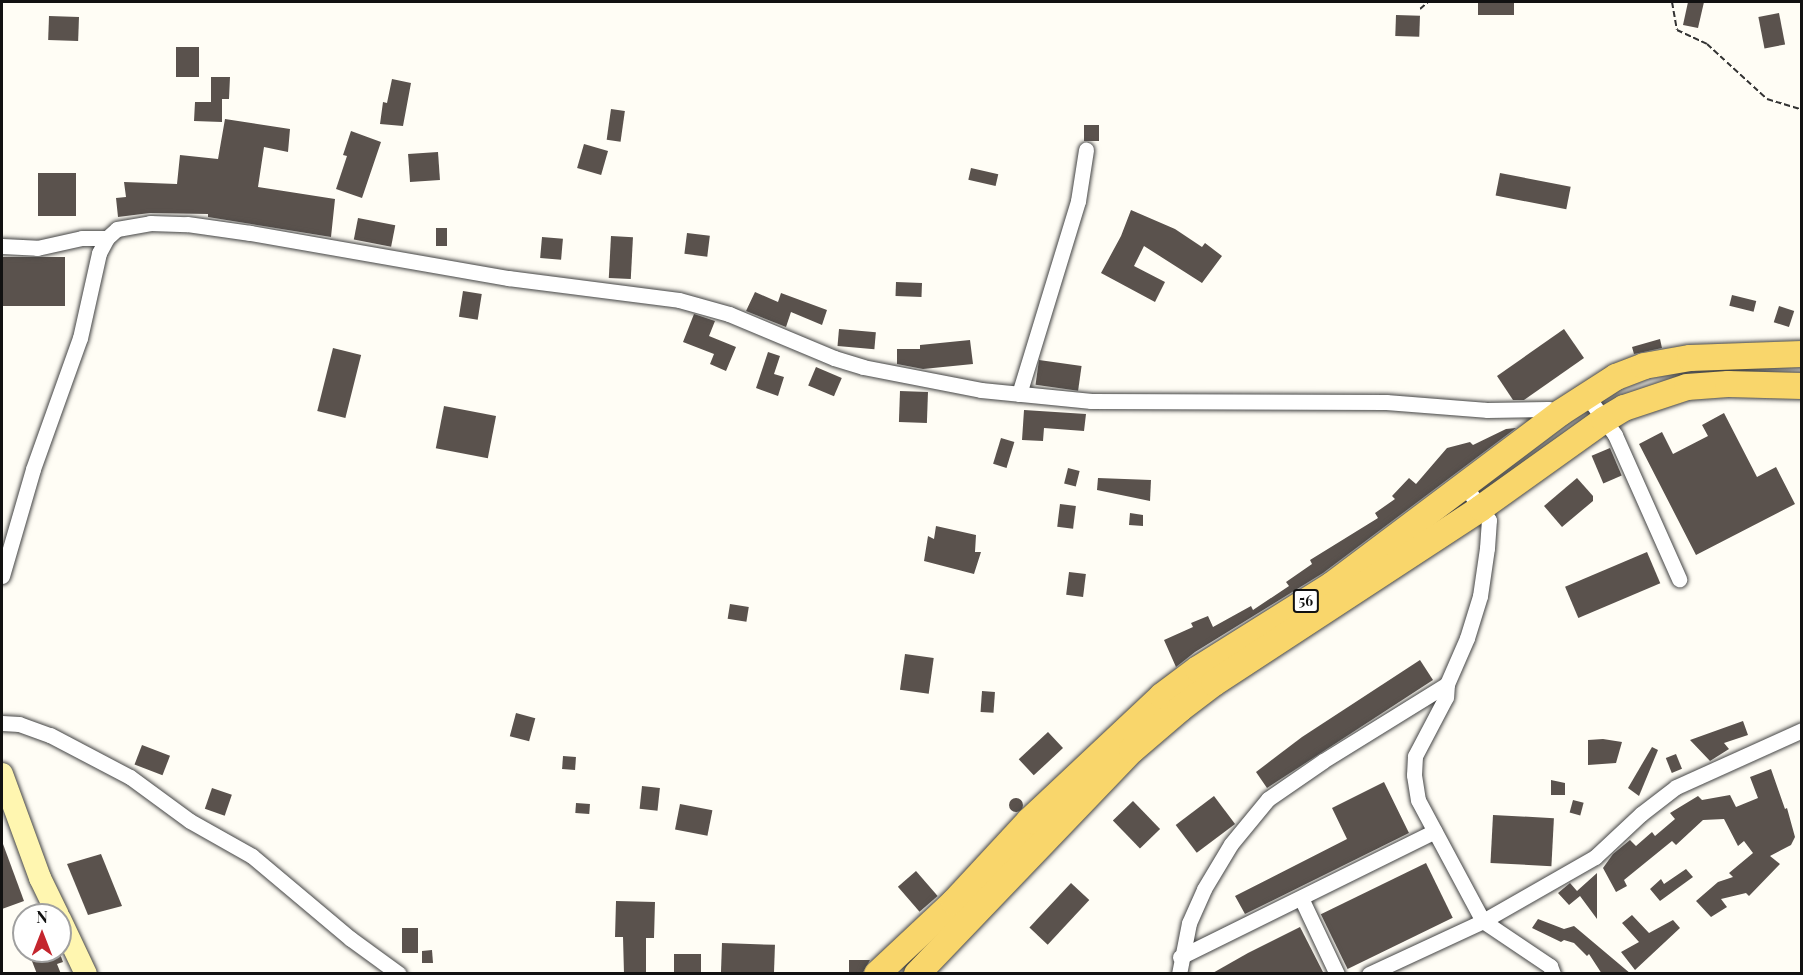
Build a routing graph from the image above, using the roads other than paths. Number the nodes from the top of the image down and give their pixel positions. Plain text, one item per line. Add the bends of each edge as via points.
1 (1086, 150) dead end
2 (107, 238) junction
3 (2, 246) edge
4 (1802, 354) edge
5 (1802, 386) edge
6 (1019, 393) junction
7 (1587, 396) junction
8 (1560, 413) junction
9 (1604, 420) junction
10 (1465, 486) junction
11 (1481, 508) junction
12 (2, 576) edge
13 (1678, 579) dead end
14 (1447, 684) junction
15 (2, 723) edge
16 (1802, 730) edge
17 (2, 774) edge
18 (1435, 831) junction
19 (1301, 898) junction
20 (52, 903) edge
21 (1483, 921) junction
22 (72, 944) edge
23 (1180, 957) junction
24 (86, 974) edge
25 (399, 974) edge
26 (877, 974) edge
27 (917, 974) edge
28 (1179, 974) edge
29 (1337, 974) edge
30 (1369, 974) edge
31 (1553, 974) edge

1 - 6 street via 1078,201
2 - 3 street via 82,238 37,248
2 - 6 street via 117,229 150,223 187,224 508,278 653,296 729,314 863,367 981,390
2 - 12 street via 99,253 80,338 33,469
4 - 7 main road, 56 via 1690,358 1644,366 1616,376
5 - 9 main road, 56 via 1687,387 1632,404
6 - 8 street via 1091,401 1386,402 1487,410 1548,409
7 - 8 main road, 56
7 - 9 street
8 - 10 main road, 56
9 - 11 main road, 56
9 - 13 street via 1628,461
10 - 11 street
10 - 26 main road, 56 via 1332,585 1197,669 1162,696 1029,820 954,902
11 - 14 street via 1489,520 1480,596
11 - 27 main road, 56 via 1180,709 1124,758
14 - 18 street via 1446,697 1415,756 1418,800
14 - 23 street via 1269,799 1231,844 1204,889
15 - 25 street via 19,724 50,735 130,777 190,821 252,856
16 - 21 street via 1676,787 1595,857
17 - 20 main road
18 - 19 street
18 - 21 street
19 - 23 street
19 - 29 street
21 - 30 street
21 - 31 street via 1550,966
22 - 24 main road
23 - 28 street

